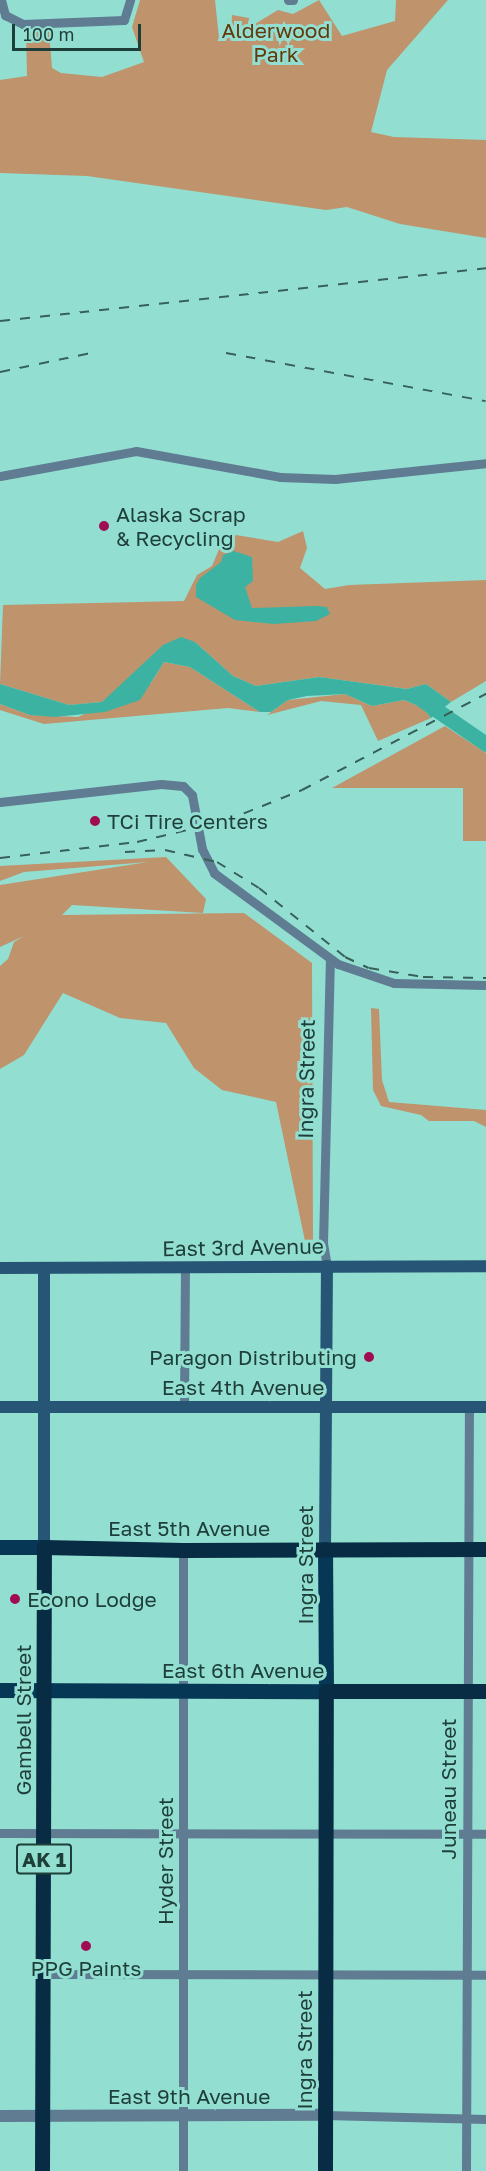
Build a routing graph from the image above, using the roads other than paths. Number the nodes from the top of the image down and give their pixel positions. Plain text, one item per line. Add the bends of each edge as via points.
1 (1, 0) edge
2 (130, 0) edge
3 (486, 463) edge
4 (0, 476) edge
5 (0, 802) edge
6 (330, 959) junction
7 (486, 985) edge
8 (291, 1266) junction
9 (327, 1266) junction
10 (486, 1266) edge
11 (185, 1268) junction
12 (0, 1269) edge
13 (44, 1269) junction
14 (326, 1297) junction
15 (0, 1407) edge
16 (44, 1407) junction
17 (184, 1407) junction
18 (326, 1407) junction
19 (469, 1407) junction
20 (486, 1407) edge
21 (0, 1547) edge
22 (44, 1547) junction
23 (325, 1549) junction
24 (468, 1549) junction
25 (486, 1549) edge
26 (183, 1550) junction
27 (0, 1689) edge
28 (44, 1689) junction
29 (183, 1690) junction
30 (326, 1691) junction
31 (467, 1691) junction
32 (486, 1691) edge
33 (0, 1833) edge
34 (45, 1833) junction
35 (183, 1833) junction
36 (327, 1834) junction
37 (465, 1834) junction
38 (486, 1834) edge
39 (43, 1974) junction
40 (183, 1974) junction
41 (325, 1975) junction
42 (467, 1975) junction
43 (486, 1975) edge
44 (0, 2115) edge
45 (183, 2115) junction
46 (325, 2115) junction
47 (42, 2116) junction
48 (467, 2118) junction
49 (486, 2118) edge
50 (42, 2171) edge
51 (183, 2171) edge
52 (325, 2171) edge
53 (466, 2171) edge

1 - 2 street via 5,15 23,24 124,20
3 - 4 street via 335,478 280,477 136,450
5 - 6 street via 162,784 183,786 192,795 202,849 214,873
6 - 7 street via 374,979 421,985
6 - 9 street, Ingra Street via 323,1243
8 - 9 main road, East 3rd Avenue
8 - 11 main road, East 3rd Avenue
8 - 14 main road via 319,1276
9 - 10 main road, East 3rd Avenue
9 - 14 main road, Ingra Street
11 - 13 main road, East 3rd Avenue
11 - 17 street
12 - 13 main road, East 3rd Avenue
13 - 16 main road, Gambell Street
14 - 18 main road, Ingra Street
15 - 16 main road, East 4th Avenue
16 - 17 main road, East 4th Avenue
16 - 22 main road, Gambell Street
17 - 18 main road, East 4th Avenue
18 - 19 main road, East 4th Avenue
18 - 23 main road, Ingra Street
19 - 20 main road, East 4th Avenue
19 - 24 street, Juneau Street
21 - 22 main road, East 5th Avenue
22 - 26 highway, East 5th Avenue
22 - 28 highway, Gambell Street / AK 1
23 - 24 highway, East 5th Avenue
23 - 26 highway, East 5th Avenue
23 - 30 main road, Ingra Street
24 - 25 highway, East 5th Avenue
24 - 31 street, Juneau Street
26 - 29 street, Hyder Street
27 - 28 main road, East 6th Avenue
28 - 29 main road, East 6th Avenue
28 - 34 highway, Gambell Street / AK 1
29 - 30 main road, East 6th Avenue
29 - 35 street, Hyder Street
30 - 31 highway, East 6th Avenue
30 - 36 highway, Ingra Street
31 - 32 highway, East 6th Avenue
31 - 37 street, Juneau Street
33 - 34 street
34 - 35 street
34 - 39 highway, Gambell Street / AK 1
35 - 36 street
35 - 40 street, Hyder Street
36 - 37 street
36 - 41 highway, Ingra Street
37 - 38 street
37 - 42 street, Juneau Street
39 - 40 street
39 - 47 highway, Gambell Street / AK 1
40 - 41 street
40 - 45 street, Hyder Street
41 - 42 street
41 - 46 highway, Ingra Street
42 - 43 street
42 - 48 street, Juneau Street
44 - 47 street, East 9th Avenue
45 - 46 street, East 9th Avenue
45 - 47 street, East 9th Avenue
45 - 51 street, Hyder Street
46 - 48 street, East 9th Avenue
46 - 52 highway, Ingra Street
47 - 50 highway, Gambell Street / AK 1
48 - 49 street, East 9th Avenue
48 - 53 street, Juneau Street

